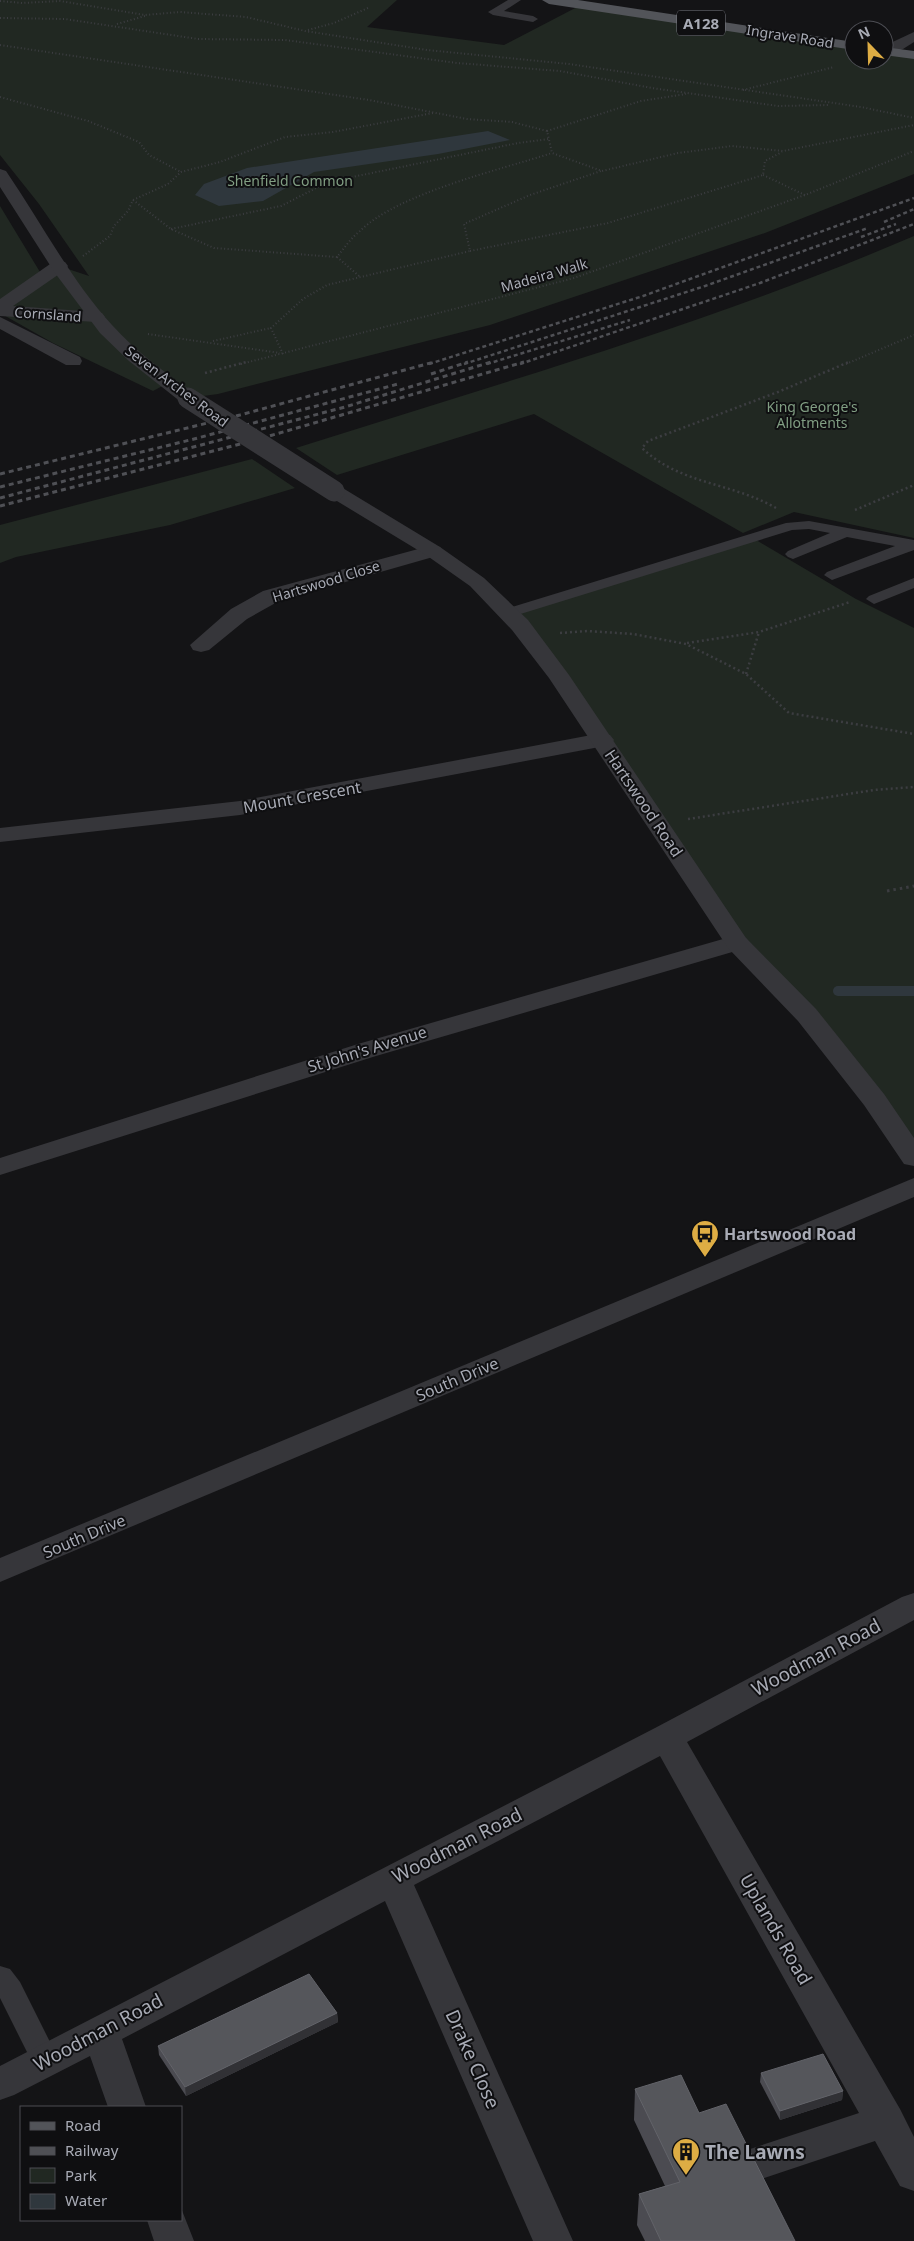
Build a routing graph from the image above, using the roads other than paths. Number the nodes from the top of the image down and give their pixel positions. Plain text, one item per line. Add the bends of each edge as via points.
1 (516, 0) edge
2 (549, 0) edge
3 (533, 19) dead end
4 (914, 36) edge
5 (844, 44) edge
6 (894, 47) edge
7 (894, 52) edge
8 (914, 55) edge
9 (0, 174) edge
10 (59, 266) junction
11 (0, 309) edge
12 (0, 322) edge
13 (101, 323) junction
14 (73, 360) dead end
15 (334, 491) joint
16 (846, 532) junction
17 (913, 545) edge
18 (433, 551) junction
19 (793, 554) dead end
20 (832, 575) dead end
21 (914, 583) edge
22 (874, 599) dead end
23 (508, 613) junction
24 (201, 645) dead end
25 (602, 740) junction
26 (0, 835) edge
27 (737, 943) junction
28 (914, 1158) edge
29 (0, 1167) edge
30 (914, 1187) edge
31 (0, 1571) edge
32 (914, 1605) edge
33 (667, 1737) junction
34 (393, 1878) junction
35 (0, 1977) edge
36 (100, 2030) junction
37 (45, 2060) junction
38 (0, 2084) edge
39 (127, 2106) edge
40 (886, 2121) junction
41 (758, 2163) edge
42 (914, 2174) edge
43 (167, 2221) edge
44 (174, 2241) edge
45 (553, 2241) edge

1 - 3 lane via 493,12
2 - 5 main road, Ingrave Road / A128
4 - 6 street
7 - 8 main road
9 - 10 street, Seven Arches Road
10 - 11 street, Cornsland
10 - 13 street, Seven Arches Road
11 - 13 street, Cornsland
12 - 14 street
13 - 15 street, Seven Arches Road, bridge via 188,398
15 - 18 street, Hartswood Road
16 - 17 lane
16 - 19 lane
16 - 23 lane via 790,526
17 - 20 lane
18 - 23 street, Hartswood Road via 477,582
18 - 24 street, Hartswood Close via 271,596 240,614
21 - 22 lane
23 - 25 street, Hartswood Road
25 - 26 street, Mount Crescent via 259,805
25 - 27 street, Hartswood Road
27 - 28 street, Hartswood Road via 807,1014
27 - 29 street, St John's Avenue via 345,1055
30 - 31 street, South Drive
32 - 33 street, Woodman Road
33 - 34 street, Woodman Road
33 - 40 street, Uplands Road
34 - 36 street, Woodman Road
34 - 45 street, Drake Close
35 - 37 lane via 10,1990
36 - 37 street, Woodman Road
36 - 39 street
37 - 38 street, Woodman Road
40 - 41 street
40 - 42 street, Uplands Road
43 - 44 street

